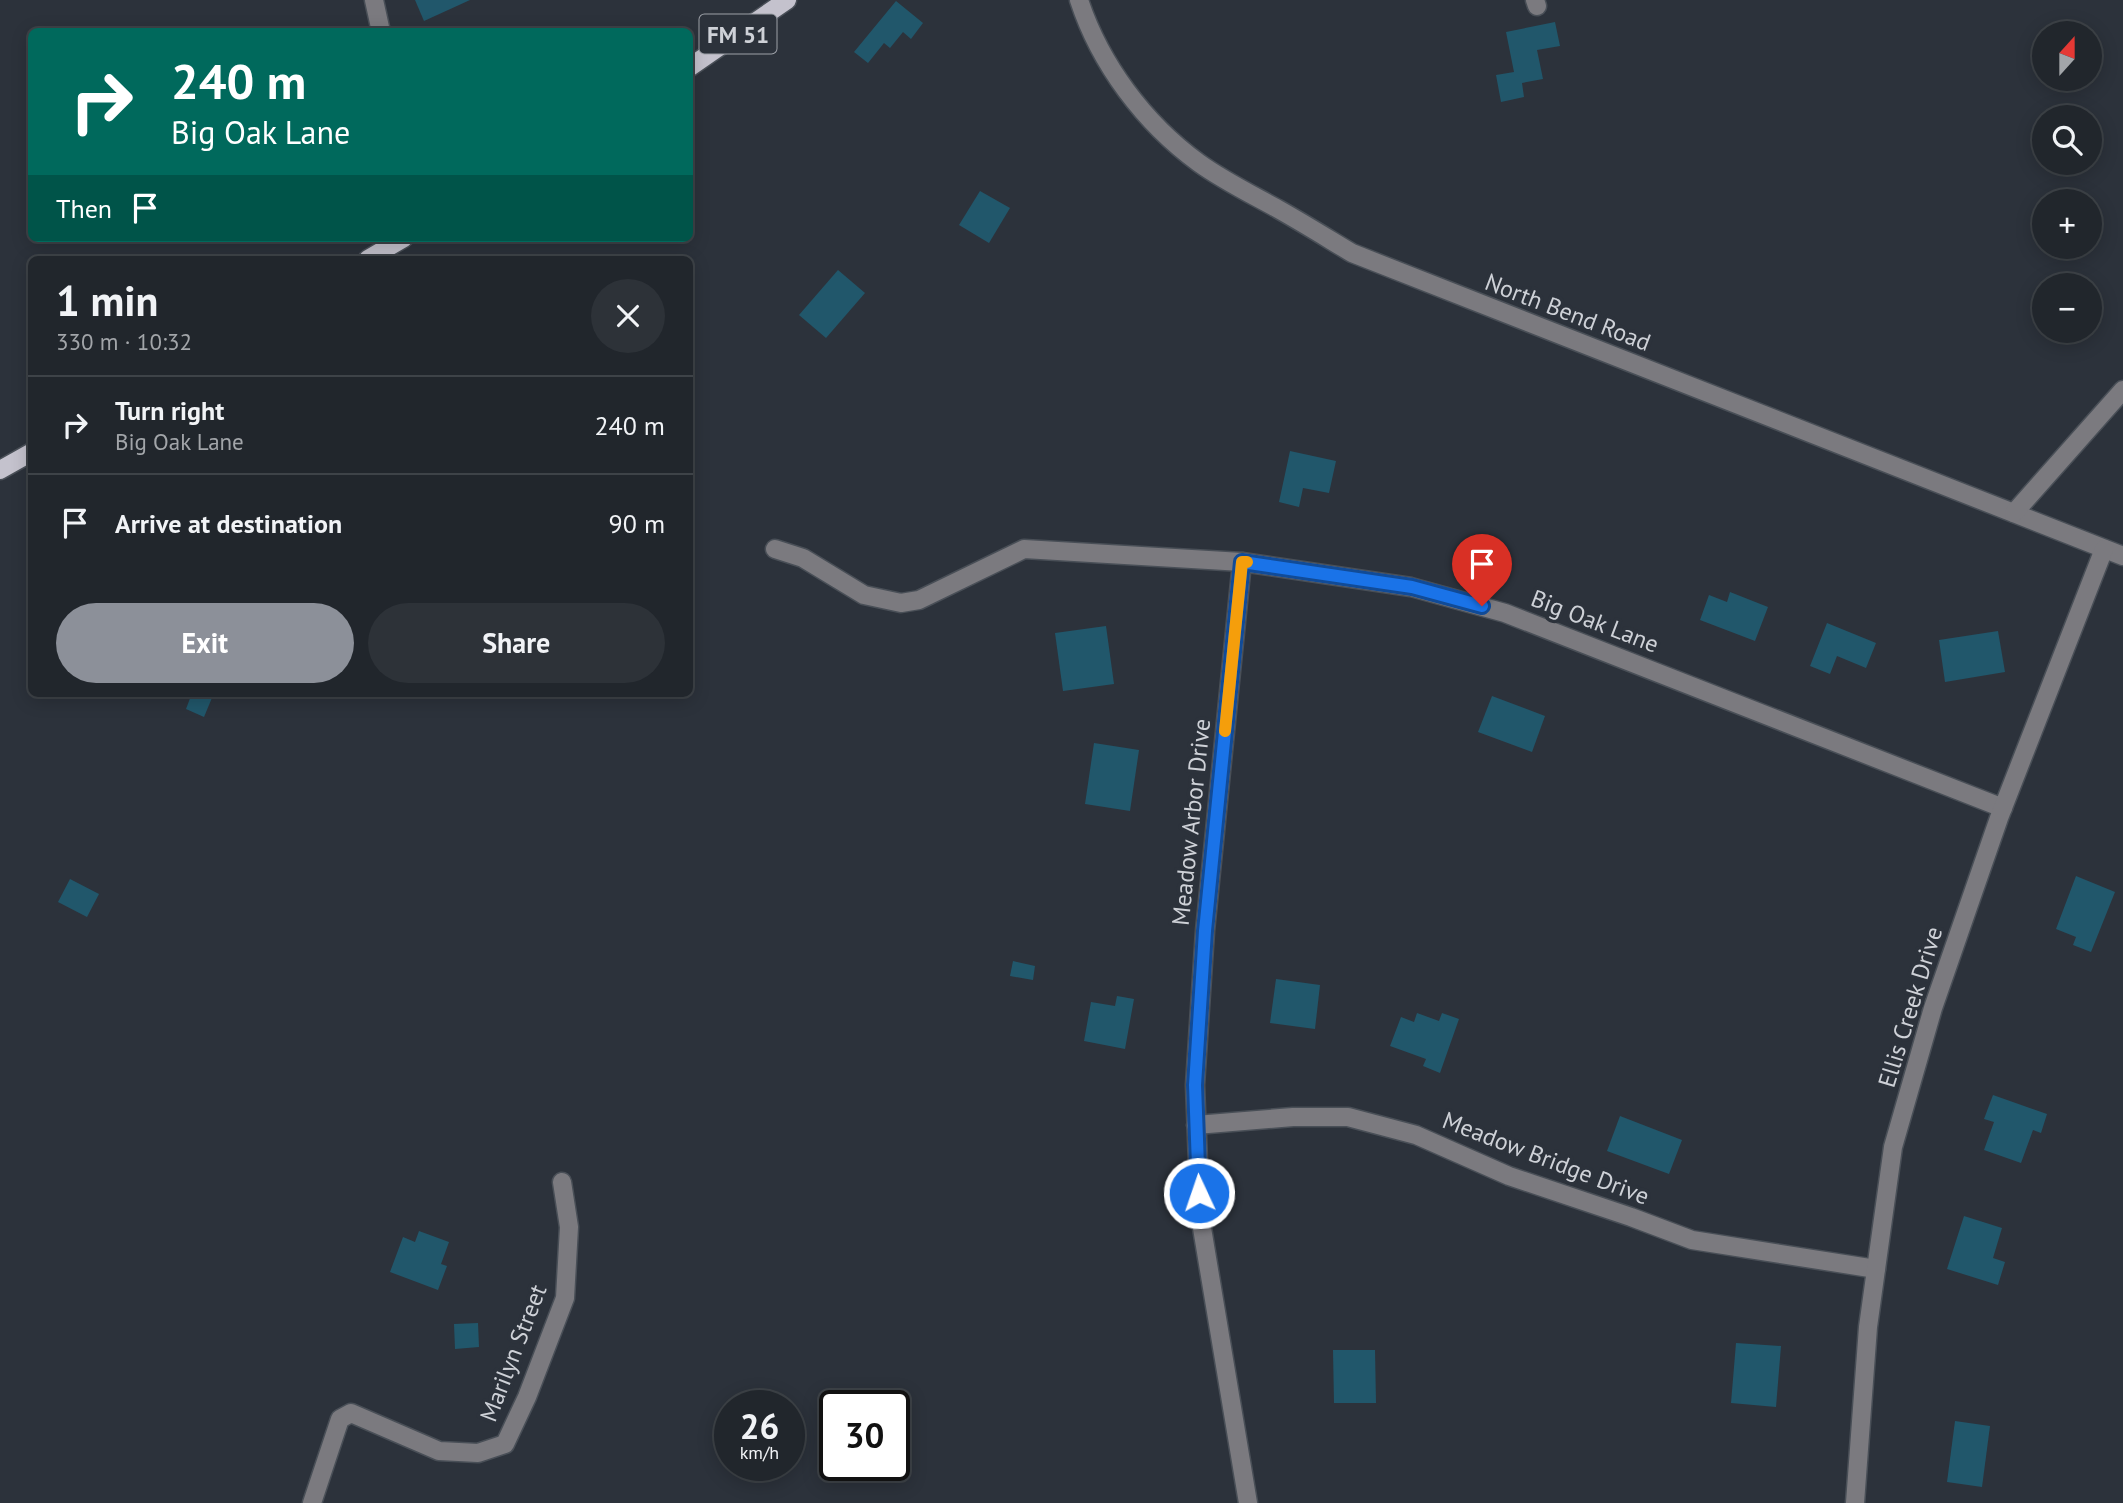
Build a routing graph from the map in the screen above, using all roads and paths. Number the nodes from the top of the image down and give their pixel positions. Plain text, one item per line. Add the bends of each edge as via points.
1 (374, 0) edge
2 (787, 0) edge
3 (1079, 0) edge
4 (381, 28) edge
5 (693, 65) edge
6 (397, 242) edge
7 (373, 256) edge
8 (2123, 390) edge
9 (28, 454) edge
10 (0, 470) edge
11 (2014, 513) junction
12 (775, 549) dead end
13 (2104, 549) junction
14 (2123, 556) edge
15 (1242, 562) junction
16 (2003, 808) junction
17 (1196, 1125) junction
18 (562, 1182) dead end
19 (1876, 1269) junction
20 (313, 1503) edge
21 (1248, 1503) edge
22 (1855, 1503) edge

1 - 4 street
2 - 5 main road, FM 51
3 - 11 street, North Bend Road via 1102,52 1154,124 1234,186 1352,253
6 - 7 main road
8 - 11 street
9 - 10 main road
11 - 13 street, North Bend Road
12 - 15 street, Big Oak Lane via 803,558 864,594 901,603 919,600 1024,549
13 - 14 street, North Bend Road
13 - 16 street, Ellis Creek Drive
15 - 16 street, Big Oak Lane via 1412,587 1505,612
15 - 17 street, Meadow Arbor Drive via 1205,931
16 - 19 street, Ellis Creek Drive via 1933,1008 1893,1147
17 - 19 street, Meadow Bridge Drive via 1349,1117 1416,1135 1509,1176 1692,1240
17 - 21 street, Meadow Arbor Drive via 1200,1216
18 - 20 street, Marilyn Street via 569,1227 565,1298 505,1444 478,1453 439,1451 351,1413 340,1419
19 - 22 street, Ellis Creek Drive

